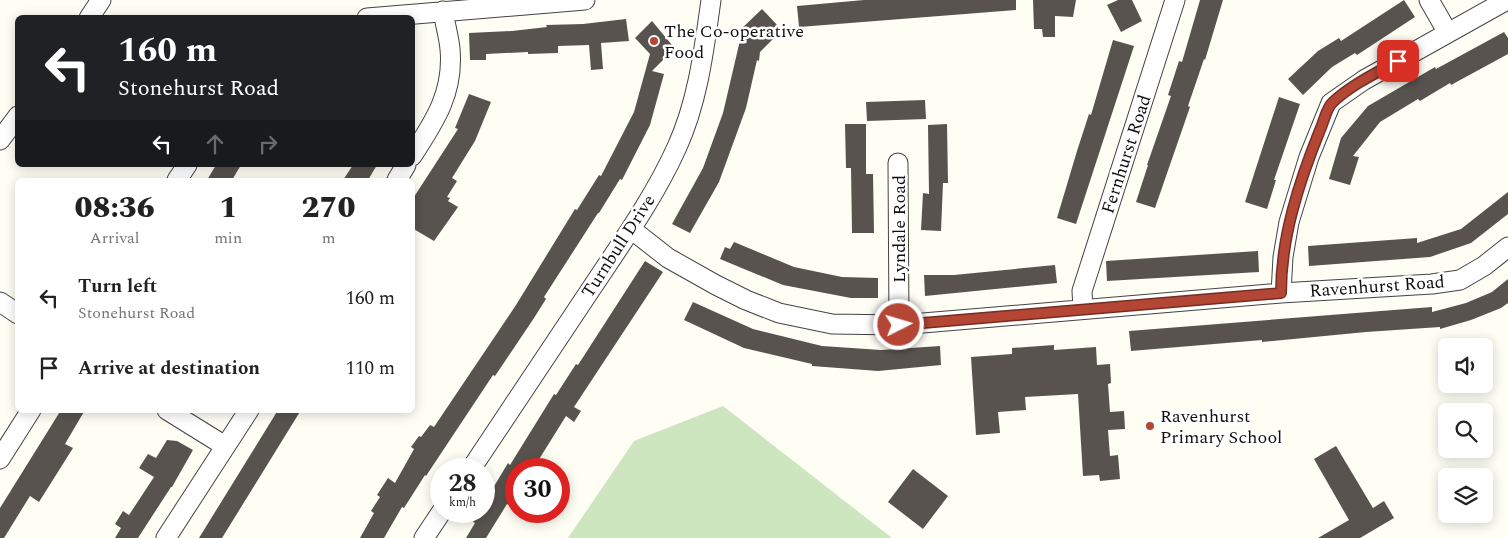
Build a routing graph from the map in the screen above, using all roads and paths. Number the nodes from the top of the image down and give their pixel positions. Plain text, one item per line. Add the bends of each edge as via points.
1 (101, 0) edge
2 (585, 0) edge
3 (711, 0) edge
4 (1174, 0) edge
5 (1429, 0) edge
6 (1506, 0) edge
7 (443, 11) junction
8 (91, 15) edge
9 (400, 15) edge
10 (1448, 33) junction
11 (15, 120) edge
12 (0, 140) edge
13 (415, 151) edge
14 (898, 163) dead end
15 (186, 167) edge
16 (405, 167) edge
17 (178, 178) edge
18 (398, 178) edge
19 (630, 230) junction
20 (1508, 247) edge
21 (1281, 293) junction
22 (0, 302) edge
23 (1082, 309) junction
24 (15, 312) edge
25 (899, 325) junction
26 (29, 413) edge
27 (172, 413) edge
28 (246, 413) edge
29 (225, 446) junction
30 (477, 458) edge
31 (0, 460) edge
32 (434, 523) edge
33 (166, 538) edge
34 (424, 538) edge

1 - 8 street
2 - 7 street
3 - 19 street, Turnbull Drive via 688,117 664,173
4 - 23 street, Fernhurst Road via 1082,291
5 - 10 street
6 - 10 street
7 - 9 street
7 - 13 street via 450,49 450,78 443,104
10 - 21 street via 1364,80 1331,104 1309,157 1289,222
11 - 12 street
14 - 25 street, Lyndale Road
15 - 17 street
16 - 18 street
19 - 25 street, Ravenhurst Road via 668,258 716,285 780,313 832,324
19 - 30 street, Turnbull Drive
20 - 21 street, Ravenhurst Road via 1460,280
21 - 23 street, Ravenhurst Road
22 - 24 street
23 - 25 street, Ravenhurst Road
26 - 31 street
27 - 29 street
28 - 29 street
29 - 33 street
32 - 34 street

